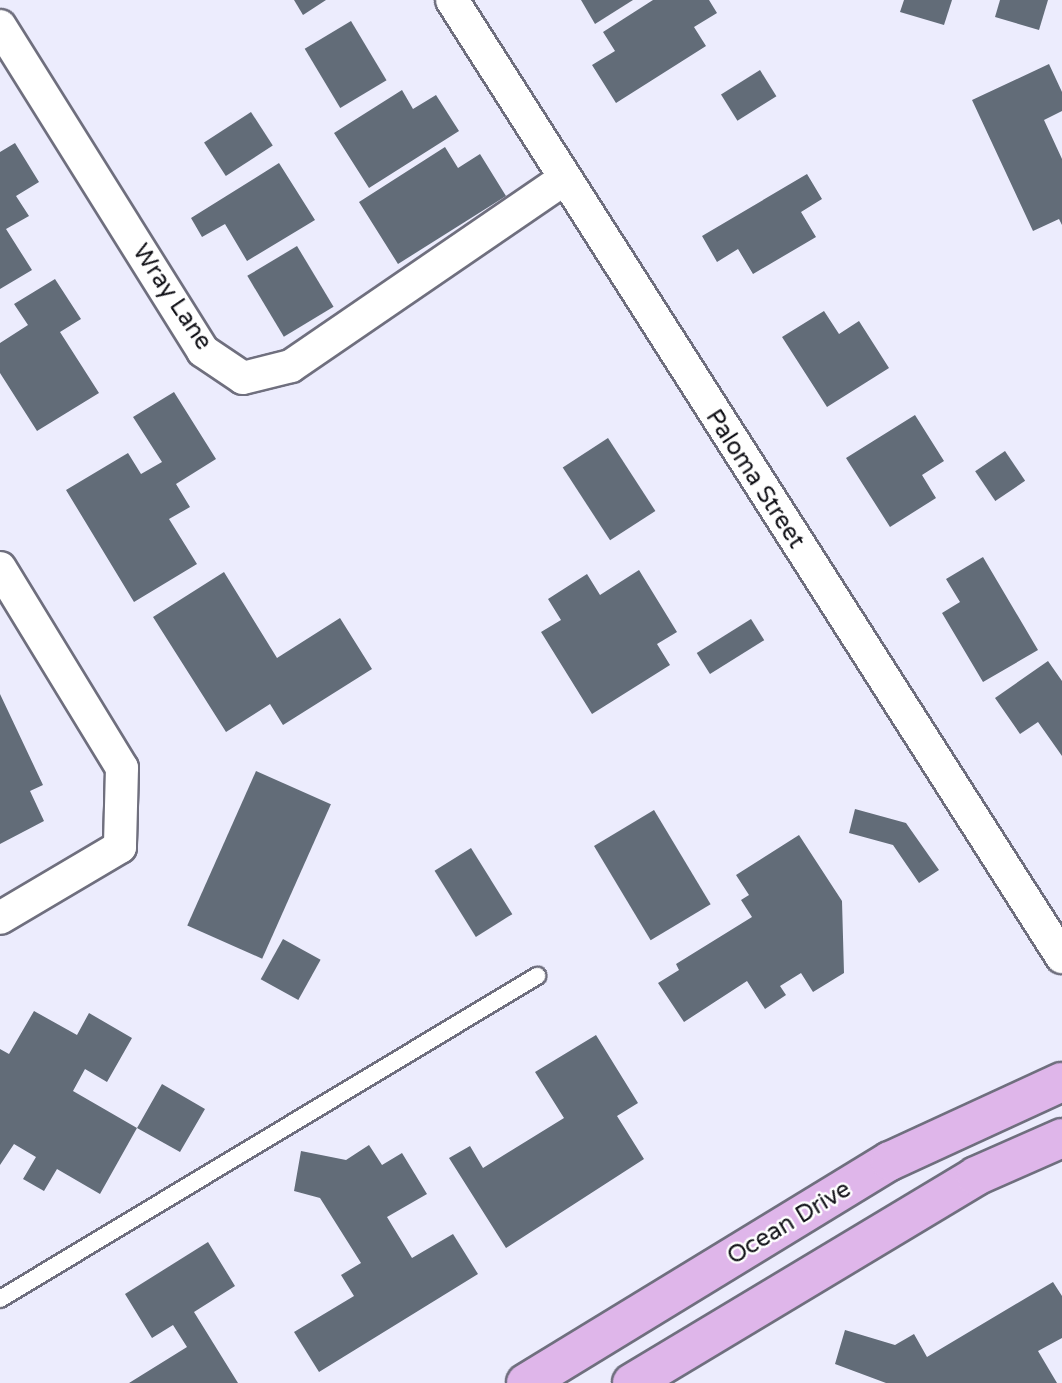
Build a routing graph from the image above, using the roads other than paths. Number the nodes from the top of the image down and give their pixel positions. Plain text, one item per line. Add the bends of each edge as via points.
1 (452, 0) edge
2 (0, 26) edge
3 (562, 180) junction
4 (0, 568) edge
5 (0, 918) edge
6 (1062, 957) edge
7 (537, 976) dead end
8 (1062, 1082) edge
9 (1062, 1138) edge
10 (0, 1299) edge
11 (526, 1383) edge
12 (632, 1383) edge

1 - 3 street, Paloma Street
2 - 3 street, Wray Lane via 203,351 243,378 291,366
3 - 6 street, Paloma Street
4 - 5 street via 122,768 120,847
7 - 10 lane
8 - 11 main road, Ocean Drive via 890,1161
9 - 12 main road via 976,1176

